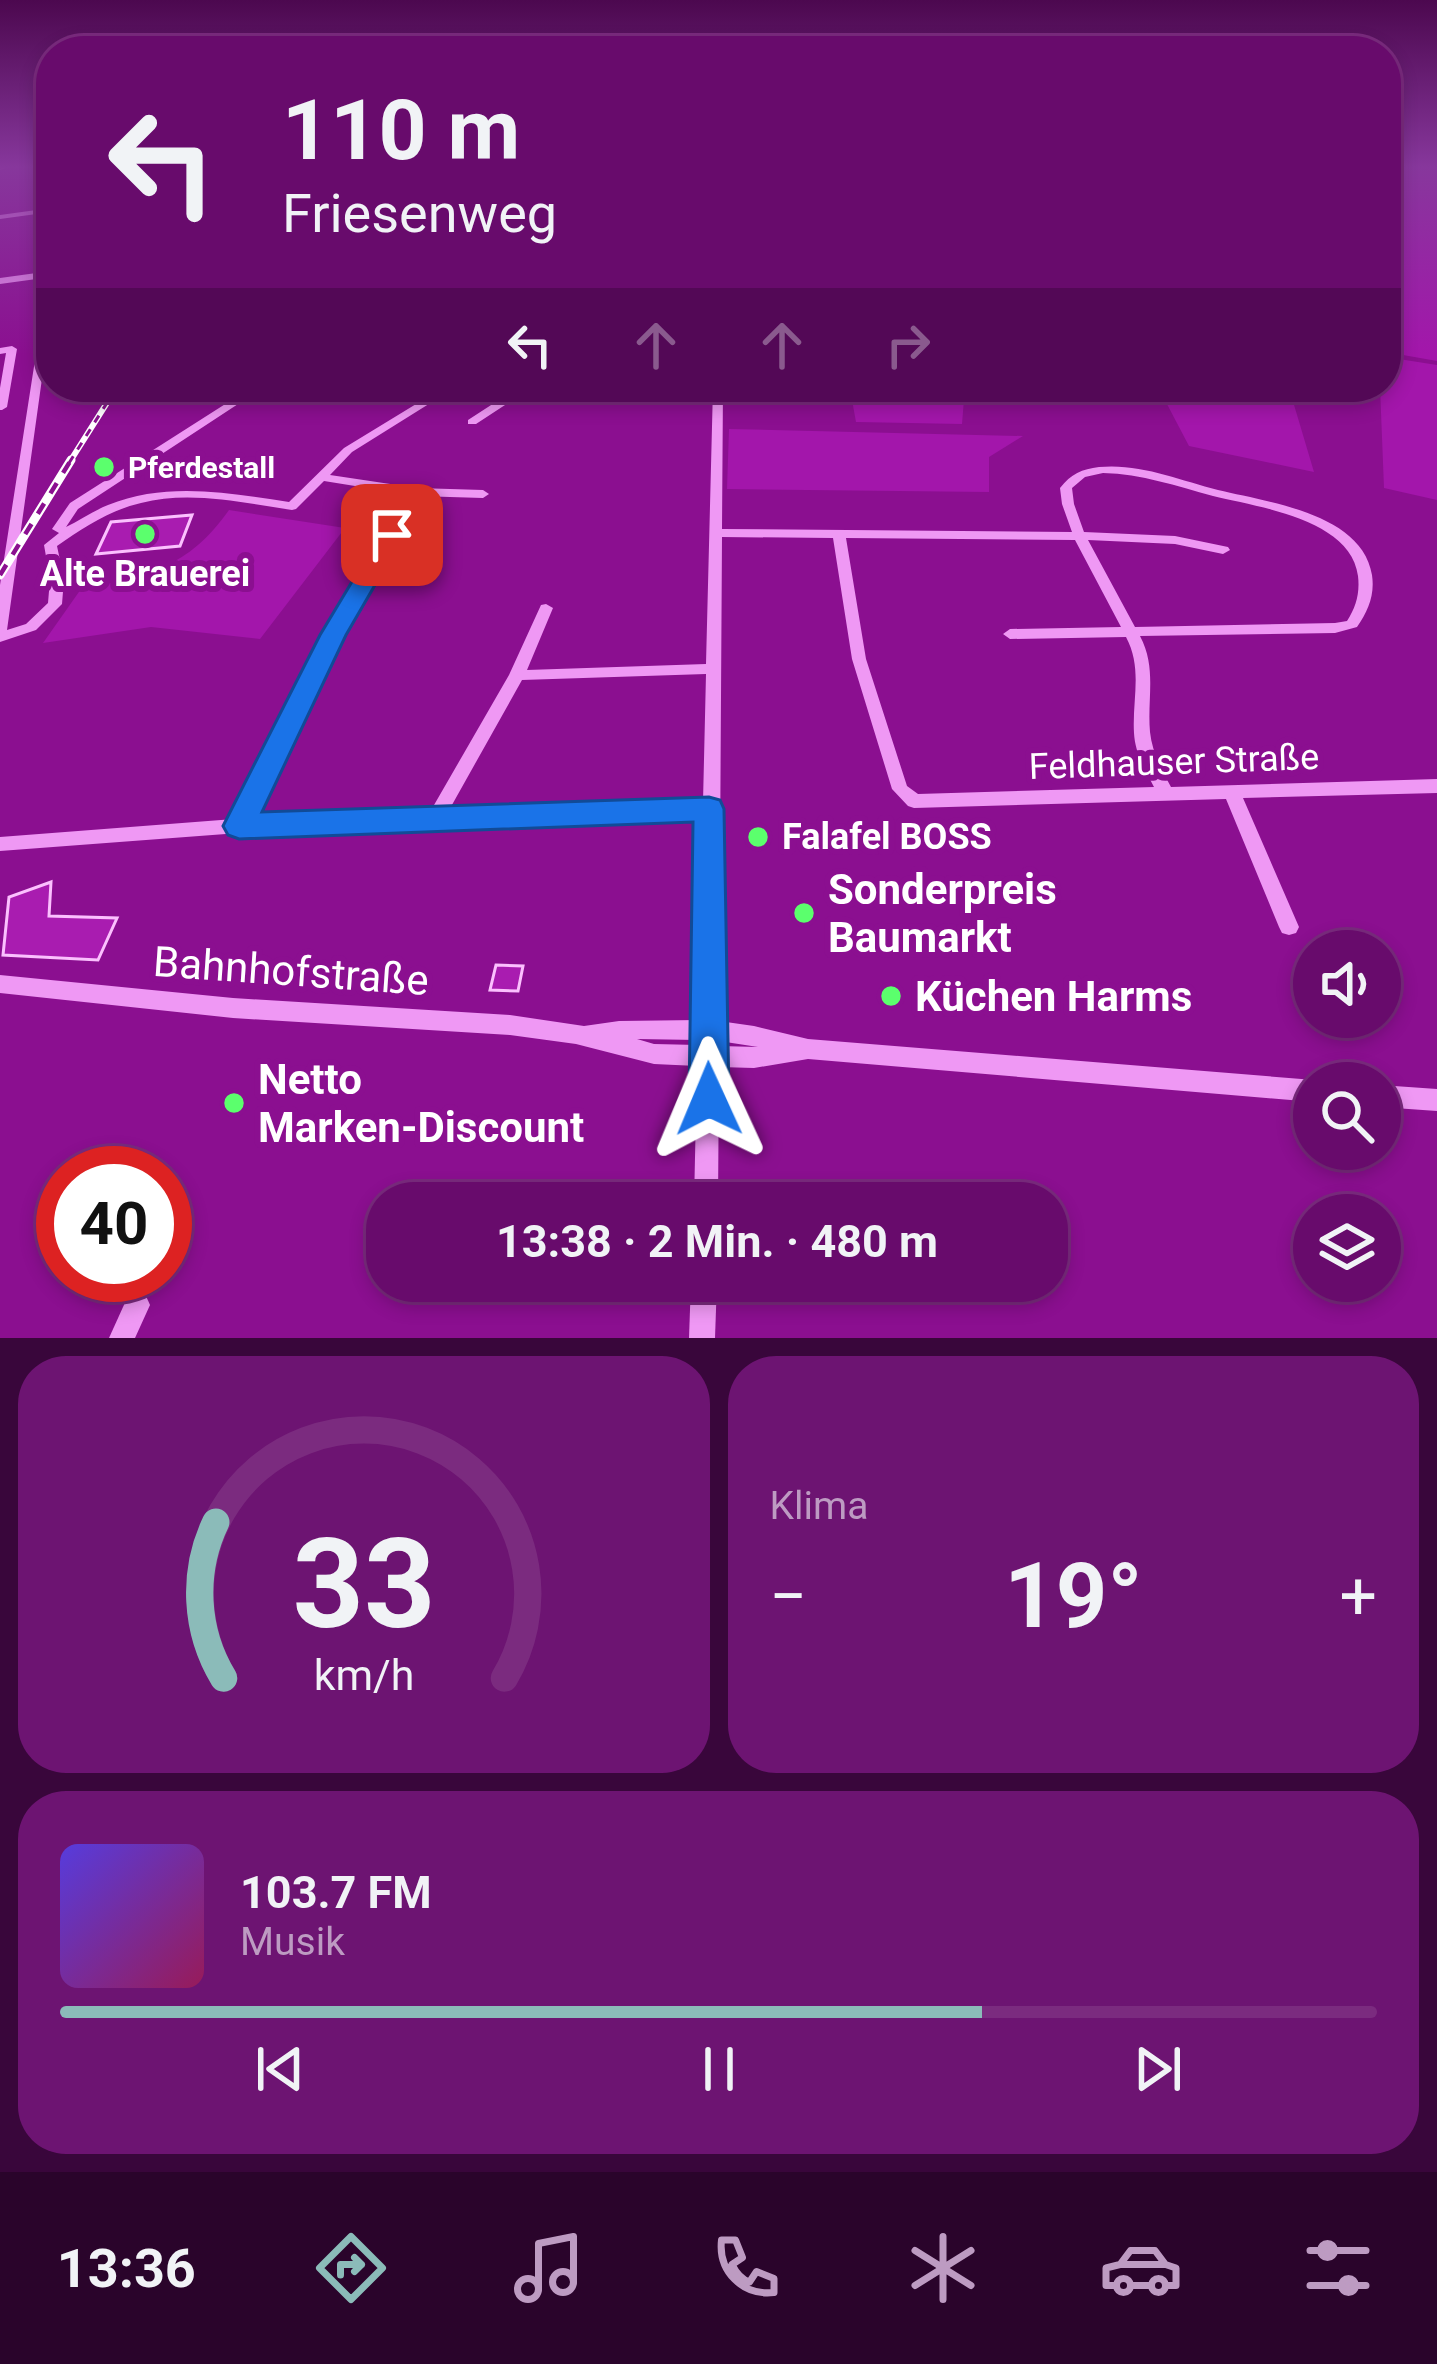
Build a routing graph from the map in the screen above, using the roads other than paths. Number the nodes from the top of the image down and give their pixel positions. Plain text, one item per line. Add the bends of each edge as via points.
1 (36, 279) edge
2 (1, 281) edge
3 (0, 294) edge
4 (0, 351) edge
5 (36, 392) edge
6 (237, 402) edge
7 (427, 402) edge
8 (504, 402) edge
9 (718, 402) edge
10 (33, 403) junction
11 (1, 407) edge
12 (472, 422) dead end
13 (320, 477) junction
14 (483, 494) dead end
15 (397, 528) dead end
16 (68, 532) junction
17 (714, 533) junction
18 (839, 533) junction
19 (1082, 536) junction
20 (1223, 550) dead end
21 (546, 608) dead end
22 (1131, 633) junction
23 (0, 634) edge
24 (1010, 634) dead end
25 (712, 669) junction
26 (517, 675) junction
27 (1437, 786) edge
28 (1232, 794) junction
29 (1167, 795) junction
30 (709, 809) junction
31 (435, 819) junction
32 (239, 826) junction
33 (0, 844) edge
34 (1289, 927) dead end
35 (0, 984) edge
36 (708, 1029) junction
37 (576, 1034) junction
38 (808, 1049) junction
39 (709, 1057) junction
40 (1293, 1089) edge
41 (1401, 1097) edge
42 (1437, 1100) edge
43 (706, 1182) edge
44 (703, 1302) edge
45 (137, 1305) dead end
46 (122, 1338) edge
47 (702, 1338) edge

1 - 2 street
2 - 3 street
4 - 11 street via 12,349
5 - 10 street
6 - 16 street via 74,506 58,529
7 - 13 street
8 - 12 street
9 - 17 street
10 - 11 street
10 - 23 street
13 - 14 street
13 - 16 street via 292,506 178,490 121,502
15 - 32 street via 333,635
16 - 23 street via 49,549 55,604 31,627
17 - 18 street
17 - 25 street
18 - 19 street
18 - 29 street, Feldhauser Straße via 859,659 900,789 914,801
19 - 20 street via 1175,539
19 - 22 street
19 - 22 street via 1066,488 1087,472 1111,471 1305,517 1336,532 1363,559 1366,588 1352,624
21 - 26 street
22 - 24 street
22 - 29 street via 1148,674 1147,757
25 - 26 street
25 - 30 street
26 - 31 street
27 - 28 street, Feldhauser Straße
28 - 29 street, Feldhauser Straße
28 - 34 street
30 - 31 street
30 - 36 street
31 - 32 street
32 - 33 street
35 - 37 street, Bahnhofstraße
36 - 37 street, Bahnhofstraße
36 - 38 street, Bahnhofstraße
36 - 39 street
37 - 39 street, Bahnhofstraße via 654,1054
38 - 39 street, Bahnhofstraße
38 - 40 street, Bahnhofstraße
39 - 43 street
41 - 42 street
44 - 47 street
45 - 46 street

